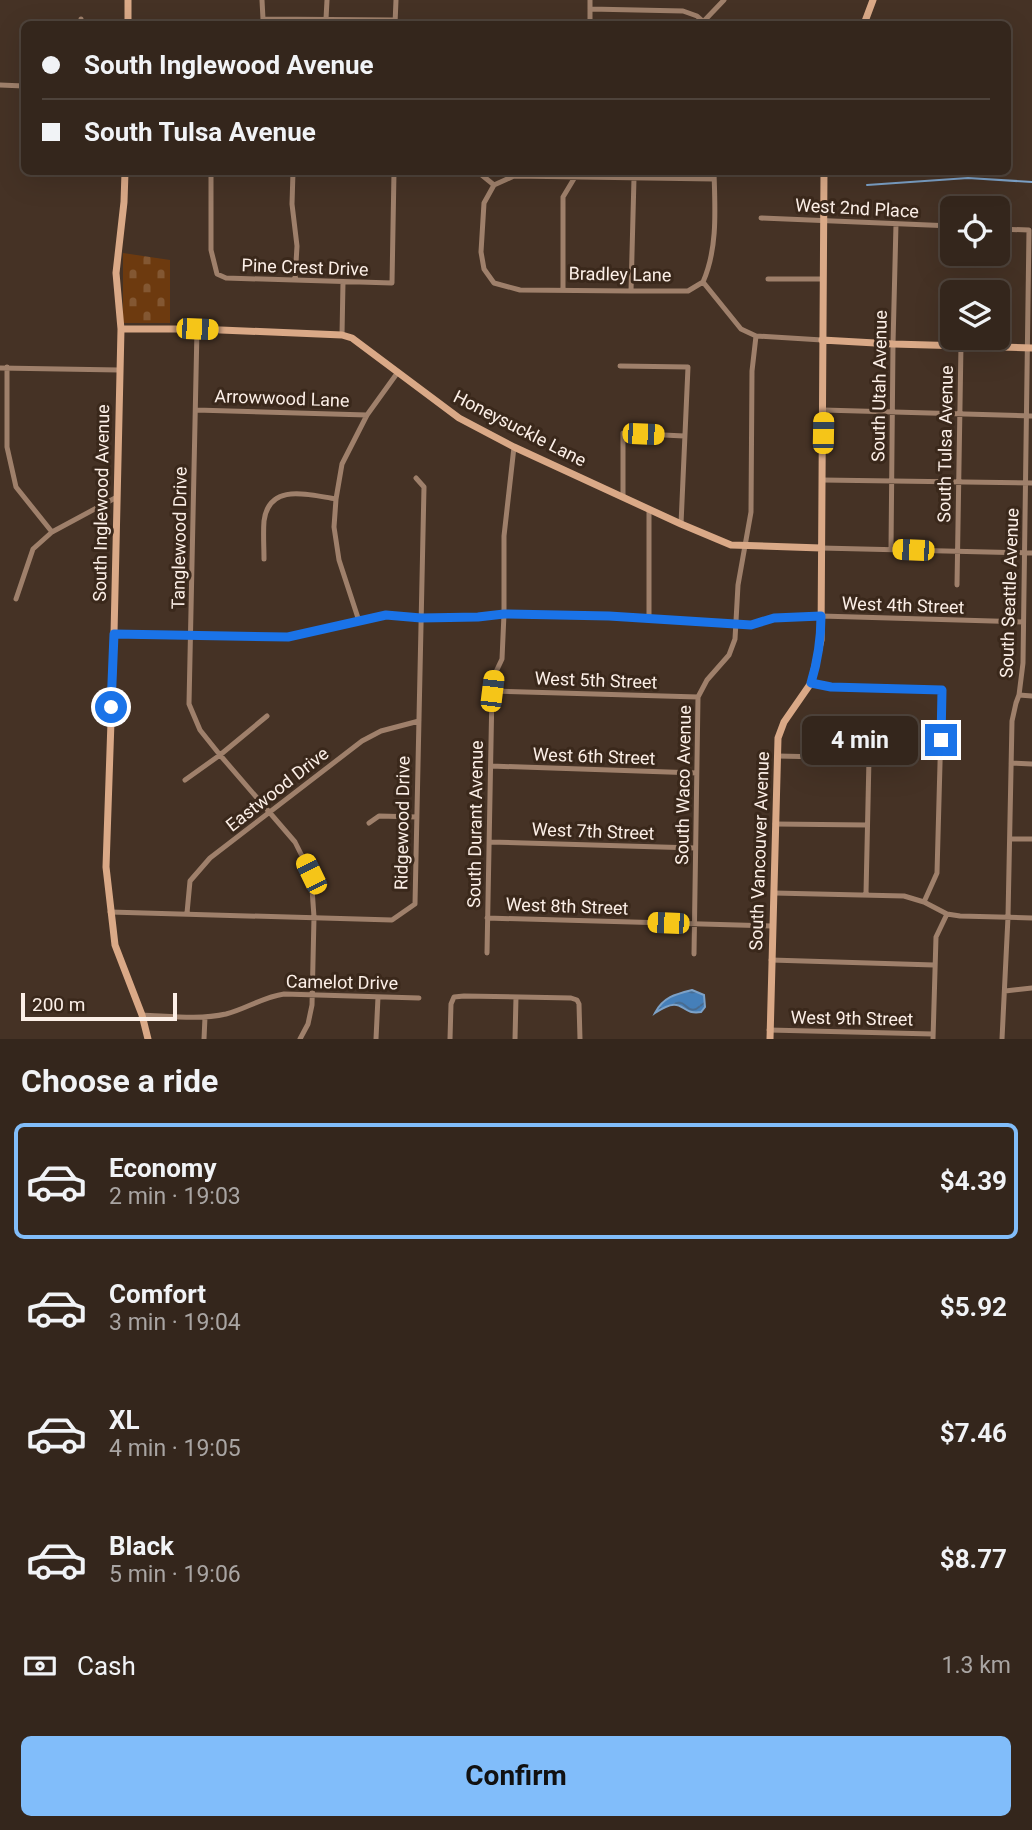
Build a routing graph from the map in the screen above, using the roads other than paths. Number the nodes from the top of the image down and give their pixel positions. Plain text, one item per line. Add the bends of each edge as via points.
1 (128, 0) edge
2 (262, 0) edge
3 (327, 0) edge
4 (396, 0) edge
5 (590, 0) edge
6 (723, 0) edge
7 (873, 0) edge
8 (590, 9) junction
9 (326, 19) junction
10 (128, 21) edge
11 (295, 21) edge
12 (373, 21) edge
13 (396, 21) edge
14 (590, 21) edge
15 (703, 21) edge
16 (707, 21) edge
17 (865, 21) edge
18 (0, 85) edge
19 (21, 86) edge
20 (125, 175) edge
21 (211, 175) edge
22 (293, 175) edge
23 (394, 175) edge
24 (481, 175) edge
25 (545, 175) edge
26 (575, 175) edge
27 (590, 175) edge
28 (715, 175) edge
29 (824, 175) edge
30 (634, 178) junction
31 (715, 179) junction
32 (494, 186) junction
33 (761, 218) dead end
34 (824, 221) junction
35 (896, 224) junction
36 (940, 226) edge
37 (1010, 229) edge
38 (768, 279) dead end
39 (823, 279) junction
40 (295, 280) junction
41 (343, 282) junction
42 (703, 282) junction
43 (563, 289) junction
44 (631, 291) junction
45 (121, 329) junction
46 (197, 329) junction
47 (342, 335) junction
48 (756, 336) junction
49 (822, 340) junction
50 (893, 344) junction
51 (940, 345) edge
52 (1010, 347) edge
53 (1030, 348) edge
54 (961, 350) edge
55 (620, 366) dead end
56 (3, 367) edge
57 (120, 370) junction
58 (398, 372) junction
59 (196, 410) junction
60 (823, 410) junction
61 (893, 411) junction
62 (960, 414) junction
63 (367, 415) junction
64 (1029, 415) edge
65 (684, 436) junction
66 (514, 447) junction
67 (416, 478) dead end
68 (822, 480) junction
69 (892, 480) junction
70 (958, 482) junction
71 (1029, 483) edge
72 (623, 496) junction
73 (117, 497) junction
74 (336, 499) junction
75 (649, 509) junction
76 (681, 524) junction
77 (52, 532) junction
78 (745, 546) junction
79 (821, 548) junction
80 (891, 549) junction
81 (957, 551) junction
82 (1024, 553) junction
83 (1032, 553) edge
84 (264, 559) dead end
85 (957, 585) dead end
86 (16, 599) dead end
87 (504, 614) junction
88 (821, 616) junction
89 (421, 618) junction
90 (649, 618) junction
91 (359, 621) junction
92 (1023, 622) junction
93 (736, 624) junction
94 (114, 634) junction
95 (191, 636) junction
96 (811, 683) junction
97 (492, 691) junction
98 (1019, 695) junction
99 (1032, 695) edge
100 (698, 696) junction
101 (267, 716) dead end
102 (419, 721) junction
103 (220, 755) junction
104 (777, 756) junction
105 (1011, 763) junction
106 (1032, 764) edge
107 (491, 766) junction
108 (697, 773) junction
109 (185, 780) dead end
110 (270, 813) junction
111 (416, 817) junction
112 (369, 822) dead end
113 (775, 824) junction
114 (867, 825) junction
115 (1010, 839) junction
116 (1032, 839) edge
117 (489, 842) junction
118 (695, 848) junction
119 (774, 893) junction
120 (866, 894) junction
121 (924, 902) junction
122 (110, 912) junction
123 (187, 913) junction
124 (947, 914) junction
125 (314, 917) junction
126 (1008, 917) junction
127 (487, 918) junction
128 (1032, 918) edge
129 (694, 924) junction
130 (773, 926) junction
131 (487, 953) dead end
132 (694, 954) dead end
133 (771, 960) junction
134 (934, 965) junction
135 (1032, 988) edge
136 (1005, 991) junction
137 (312, 995) junction
138 (378, 997) junction
139 (516, 997) junction
140 (419, 998) dead end
141 (142, 1015) junction
142 (205, 1017) junction
143 (770, 1035) edge
144 (933, 1036) edge
145 (148, 1039) edge
146 (204, 1039) edge
147 (300, 1039) edge
148 (376, 1039) edge
149 (450, 1039) edge
150 (515, 1039) edge
151 (580, 1039) edge
152 (1002, 1039) edge

1 - 10 street
2 - 11 street via 263,19
3 - 9 street
4 - 13 street
5 - 8 street
6 - 16 street
7 - 17 street
8 - 14 street
8 - 15 street via 683,11
9 - 11 street
9 - 12 street
18 - 19 street
20 - 45 street, South Inglewood Avenue via 116,273
21 - 40 street, Pine Crest Drive via 211,250 217,274
22 - 40 street
23 - 41 street, Pine Crest Drive via 392,283
24 - 32 street
25 - 32 street via 514,176
26 - 43 street via 563,197
27 - 30 street
28 - 31 street
29 - 34 street, South Vancouver Avenue
30 - 31 street
30 - 44 street
31 - 42 street via 713,247
32 - 43 street, Bradley Lane via 484,203 484,269 494,283 520,290
33 - 34 street, West 2nd Place
34 - 35 street, West 2nd Place
34 - 39 street, South Vancouver Avenue
35 - 36 street, West 2nd Place
35 - 50 street, South Utah Avenue
37 - 53 street, South Seattle Avenue via 1029,230
38 - 39 street
39 - 49 street, South Vancouver Avenue
40 - 41 street, Pine Crest Drive
41 - 47 street
42 - 44 street, Bradley Lane via 688,291
42 - 48 street via 741,329
43 - 44 street, Bradley Lane
45 - 46 street, Honeysuckle Lane
45 - 57 street, South Inglewood Avenue
46 - 47 street, Honeysuckle Lane
46 - 59 street, Tanglewood Drive
47 - 58 street, Honeysuckle Lane
48 - 49 street
48 - 78 street, South Waco Avenue via 751,512
49 - 50 street
49 - 60 street, South Vancouver Avenue
50 - 51 street
50 - 61 street, South Utah Avenue
52 - 53 street
53 - 64 street, South Seattle Avenue
54 - 62 street, South Tulsa Avenue
55 - 65 street via 688,367
56 - 57 street
56 - 77 street via 7,447 16,486
57 - 73 street, South Inglewood Avenue
58 - 63 street
58 - 66 street, Honeysuckle Lane via 459,418
59 - 63 street, Arrowwood Lane
59 - 95 street, Tanglewood Drive
60 - 61 street
60 - 68 street, South Vancouver Avenue
61 - 62 street
61 - 69 street, South Utah Avenue
62 - 64 street
62 - 70 street, South Tulsa Avenue
63 - 74 street via 342,464
64 - 71 street, South Seattle Avenue
65 - 72 street via 623,433
65 - 76 street
66 - 72 street, Honeysuckle Lane
66 - 87 street, South Durant Avenue via 504,536
67 - 89 street, Ridgewood Drive via 424,488
68 - 69 street
68 - 79 street, South Vancouver Avenue
69 - 70 street
69 - 80 street, South Utah Avenue
70 - 71 street
70 - 81 street, South Tulsa Avenue
71 - 82 street, South Seattle Avenue
72 - 75 street, Honeysuckle Lane
73 - 77 street
73 - 94 street, South Inglewood Avenue
74 - 84 street via 288,493 276,498 264,520
74 - 91 street via 334,527 340,560
75 - 76 street, Honeysuckle Lane
75 - 90 street
76 - 78 street, Honeysuckle Lane via 731,545
77 - 86 street via 33,549
78 - 79 street, Honeysuckle Lane
78 - 93 street, South Waco Avenue
79 - 80 street
79 - 88 street, South Vancouver Avenue
80 - 81 street
81 - 82 street
81 - 85 street, South Tulsa Avenue
82 - 83 street
82 - 92 street, South Seattle Avenue
87 - 89 street, West 4th Street
87 - 90 street, West 4th Street
87 - 97 street, South Durant Avenue via 502,659
88 - 92 street, West 4th Street
88 - 93 street, West 4th Street
88 - 96 street, South Vancouver Avenue via 821,640
89 - 91 street, West 4th Street via 386,615
89 - 102 street, Ridgewood Drive
90 - 93 street, West 4th Street
91 - 95 street, West 4th Street via 288,637
92 - 98 street, South Seattle Avenue
93 - 100 street, South Waco Avenue via 729,654
94 - 95 street, West 4th Street
94 - 122 street, South Inglewood Avenue via 106,867
95 - 103 street, Tanglewood Drive via 189,704 200,730
96 - 104 street, South Vancouver Avenue via 785,722
96 - 121 street via 940,690 943,694 937,873
97 - 100 street, West 5th Street
97 - 107 street, South Durant Avenue
98 - 99 street
98 - 105 street, South Seattle Avenue via 1012,721
100 - 108 street, South Waco Avenue
101 - 103 street
102 - 110 street, Eastwood Drive via 362,741
102 - 111 street, Ridgewood Drive
103 - 109 street
103 - 110 street, Tanglewood Drive
104 - 113 street, South Vancouver Avenue
104 - 114 street via 869,758
105 - 106 street
105 - 115 street, South Seattle Avenue
107 - 108 street, West 6th Street
107 - 117 street, South Durant Avenue
108 - 118 street, South Waco Avenue
110 - 123 street, Eastwood Drive via 210,858 190,881
110 - 125 street, Tanglewood Drive via 295,842 311,874
111 - 112 street via 379,816
111 - 125 street, Ridgewood Drive via 415,904 392,920
113 - 114 street
113 - 119 street, South Vancouver Avenue
114 - 120 street
115 - 116 street
115 - 126 street, South Seattle Avenue
117 - 118 street, West 7th Street
117 - 127 street, South Durant Avenue
118 - 129 street, South Waco Avenue
119 - 120 street
119 - 130 street, South Vancouver Avenue
120 - 121 street
121 - 124 street
122 - 123 street, Ridgewood Drive
122 - 141 street, South Inglewood Avenue via 115,945
123 - 125 street, Ridgewood Drive
124 - 126 street
124 - 134 street via 936,937
125 - 137 street, Tanglewood Drive
126 - 128 street
126 - 136 street, South Seattle Avenue
127 - 129 street, West 8th Street
127 - 131 street, South Durant Avenue
129 - 130 street, West 8th Street
129 - 132 street, South Waco Avenue
130 - 133 street, South Vancouver Avenue
133 - 134 street
133 - 143 street, South Vancouver Avenue
134 - 144 street
135 - 136 street
136 - 152 street, South Seattle Avenue
137 - 138 street, Camelot Drive
137 - 142 street, Camelot Drive via 274,996 234,1012
137 - 147 street, Tanglewood Drive via 311,1014
138 - 140 street, Camelot Drive
138 - 148 street
139 - 149 street via 454,997
139 - 150 street
139 - 151 street via 577,1000
141 - 142 street, Camelot Drive
141 - 145 street, South Inglewood Avenue
142 - 146 street
143 - 144 street, West 9th Street

